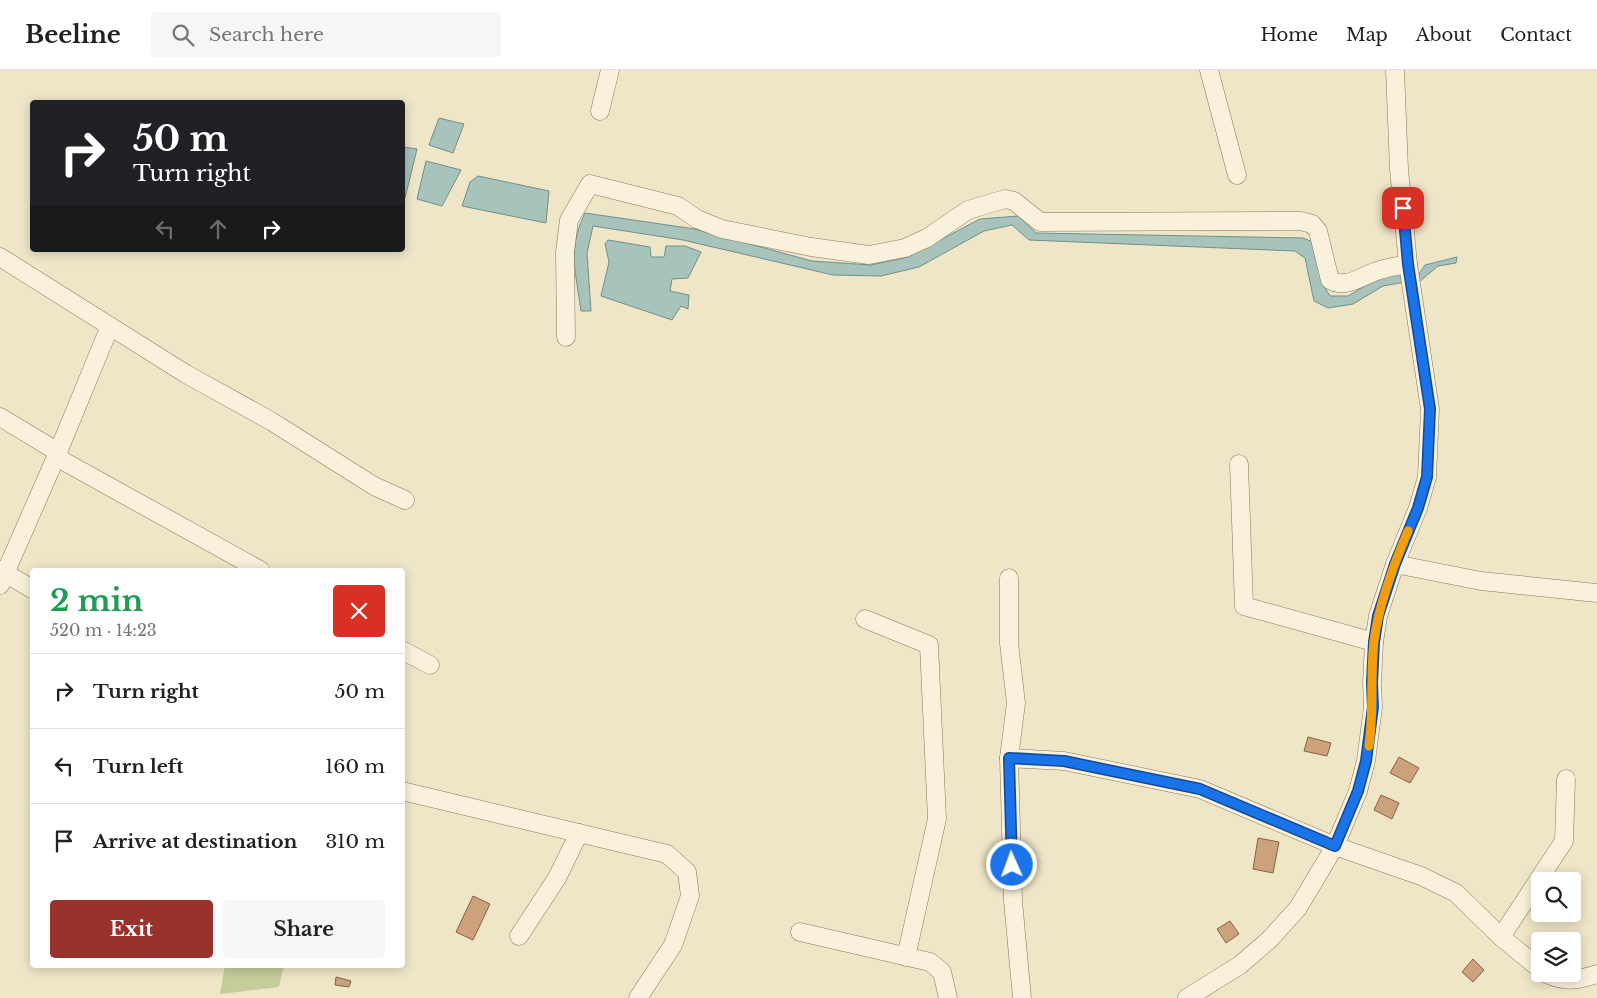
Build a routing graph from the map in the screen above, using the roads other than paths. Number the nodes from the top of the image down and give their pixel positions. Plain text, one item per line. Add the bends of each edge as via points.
1 (610, 70) edge
2 (1209, 70) edge
3 (1395, 70) edge
4 (600, 111) dead end
5 (1237, 176) dead end
6 (0, 257) edge
7 (1408, 264) junction
8 (110, 326) junction
9 (566, 338) dead end
10 (0, 417) edge
11 (57, 455) junction
12 (1239, 464) dead end
13 (405, 500) dead end
14 (1395, 564) junction
15 (256, 568) edge
16 (2, 576) edge
17 (1009, 578) dead end
18 (30, 588) edge
19 (1597, 593) edge
20 (866, 619) dead end
21 (1374, 642) junction
22 (405, 652) edge
23 (430, 665) dead end
24 (1009, 758) junction
25 (1566, 779) dead end
26 (405, 792) edge
27 (579, 833) junction
28 (1335, 846) junction
29 (800, 932) dead end
30 (519, 936) dead end
31 (1500, 936) junction
32 (906, 956) junction
33 (1531, 962) edge
34 (1597, 974) edge
35 (1581, 979) edge
36 (638, 998) edge
37 (948, 998) edge
38 (1022, 998) edge
39 (1187, 998) edge

1 - 4 street
2 - 5 street
3 - 7 street via 1399,169
6 - 8 street
7 - 9 street via 1379,270 1348,283 1336,283 1330,280 1318,231 1312,224 1301,221 1040,222 1014,201 1005,199 968,210 927,238 905,248 870,255 811,248 722,228 697,219 678,206 590,184 569,220 565,252
7 - 14 street via 1430,419 1427,477
8 - 11 street
8 - 13 street via 374,486
10 - 11 street
11 - 15 street
11 - 16 street
12 - 21 street via 1244,606
14 - 19 street via 1481,581
14 - 21 street via 1378,616
16 - 18 street
17 - 24 street via 1009,644 1016,703
20 - 32 street via 929,645 937,819
21 - 28 street via 1373,707 1366,761 1358,791
22 - 23 street
24 - 28 street via 1064,761 1200,789
24 - 38 street via 1013,901
25 - 31 street via 1564,841
26 - 27 street
27 - 30 street via 557,878
27 - 36 street via 667,854 687,872 690,896 673,945
28 - 31 street via 1422,876 1456,893
28 - 39 street via 1298,908 1270,939 1240,964
29 - 32 street
31 - 33 street
32 - 37 street via 930,962 942,972
34 - 35 street

